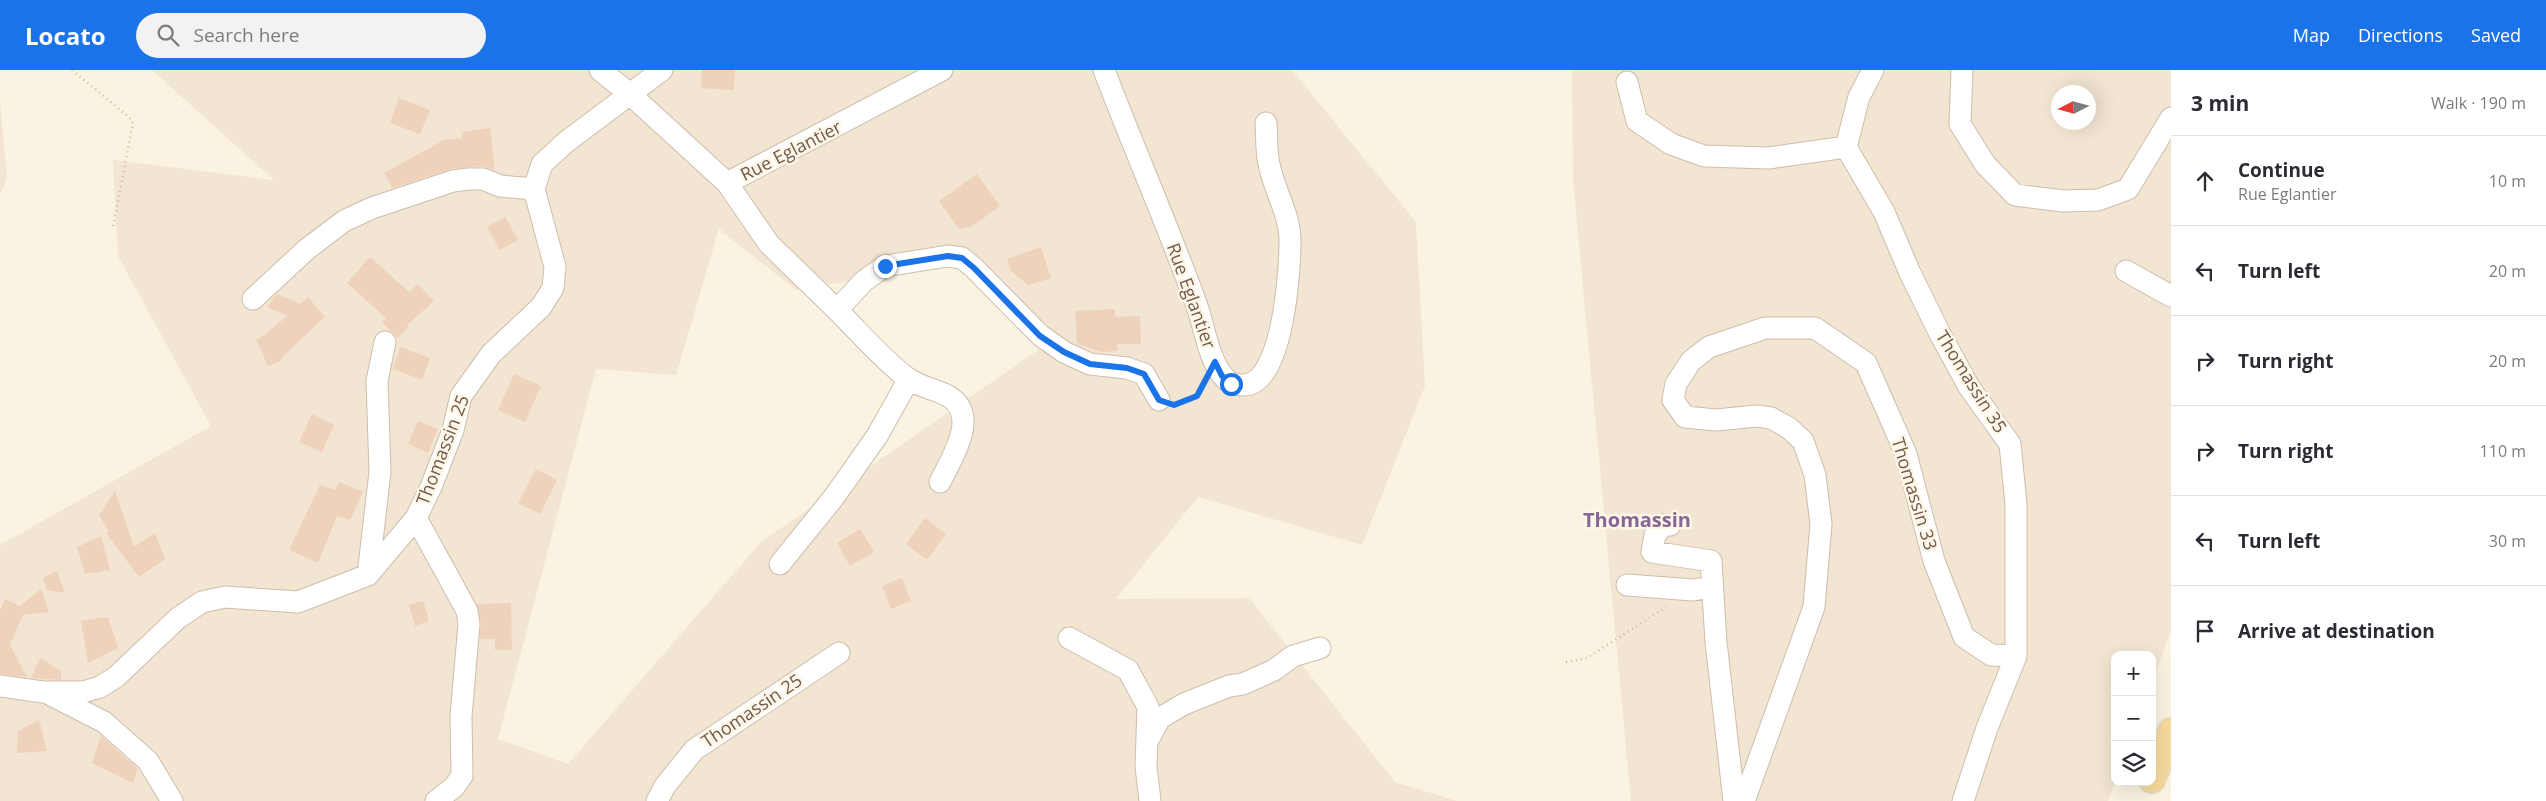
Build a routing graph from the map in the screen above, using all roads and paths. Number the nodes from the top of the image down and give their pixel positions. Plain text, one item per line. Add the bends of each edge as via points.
1 (72, 70) edge
2 (600, 70) edge
3 (662, 70) edge
4 (942, 70) edge
5 (1104, 70) edge
6 (1873, 70) edge
7 (1962, 70) edge
8 (1627, 82) dead end
9 (632, 95) junction
10 (2171, 118) edge
11 (1266, 123) dead end
12 (1846, 147) junction
13 (727, 183) junction
14 (534, 189) junction
15 (113, 227) dead end
16 (2126, 271) dead end
17 (2171, 296) edge
18 (253, 299) dead end
19 (837, 310) junction
20 (385, 342) dead end
21 (1215, 362) junction
22 (909, 379) junction
23 (1159, 400) joint
24 (940, 482) dead end
25 (416, 518) junction
26 (1670, 525) dead end
27 (780, 564) dead end
28 (368, 575) junction
29 (1627, 585) dead end
30 (1702, 588) junction
31 (1069, 638) dead end
32 (1320, 648) dead end
33 (839, 653) dead end
34 (2016, 656) junction
35 (1566, 662) dead end
36 (0, 686) edge
37 (43, 692) junction
38 (2171, 731) edge
39 (1147, 742) junction
40 (2156, 770) edge
41 (2150, 786) edge
42 (163, 797) edge
43 (436, 801) edge
44 (656, 801) edge
45 (1150, 801) edge
46 (1734, 801) edge
47 (1744, 801) edge
48 (1963, 801) edge
49 (2146, 801) edge

1 - 15 path via 133,123
2 - 9 street, Rue Eglantier
3 - 9 street
4 - 13 street, Rue Eglantier
5 - 21 street, Rue Eglantier via 1197,306
6 - 12 street via 1859,97
7 - 10 street via 1960,124 1985,164 2015,196 2063,201 2098,200 2128,189
8 - 12 street via 1637,121 1671,144 1704,156 1768,158
9 - 13 street, Rue Eglantier
9 - 14 street via 566,142 542,164
11 - 21 street, Rue Eglantier via 1269,164 1290,239 1281,333 1263,375 1255,382 1231,384 1222,376
12 - 34 street, Thomassin 35 via 1884,212 1944,342 1969,387 2010,444 2016,504
13 - 19 street via 770,244
14 - 18 street via 500,186 483,180 462,180 372,208 344,221 307,249
14 - 25 street, Thomassin 25 via 555,267 553,288 541,307 492,354 461,396 453,430
16 - 17 street
19 - 22 street via 890,365
19 - 23 street via 885,266 948,256 962,258 1040,336 1090,364 1127,368 1144,374
20 - 28 street via 378,381 380,472
21 - 23 path via 1197,396 1174,405
22 - 24 street via 947,395 960,409 962,436
22 - 27 street via 840,490
25 - 28 street, Thomassin 25
25 - 43 street via 467,611 469,624 461,716 462,776
26 - 30 street via 1663,525 1655,535 1652,552 1711,561
28 - 37 street, Thomassin 25 via 298,602 225,597 202,602 178,618 100,688 83,692
29 - 30 street
30 - 35 path via 1587,658
30 - 46 street
31 - 39 street via 1128,670 1148,707
32 - 39 street via 1293,656 1274,670 1243,684 1229,686 1184,704 1160,718
33 - 44 street, Thomassin 25 via 694,750
34 - 47 street, Thomassin 33 via 1990,654 1964,637 1934,561 1906,454 1866,363 1815,328 1764,328 1709,347 1692,360 1676,384 1673,400 1685,417 1716,420 1757,416 1771,418 1789,428 1803,441 1815,475 1821,524 1814,607
34 - 48 street, Thomassin 35 via 1987,728
36 - 37 street, Thomassin 25
37 - 42 street, Thomassin 25 via 104,722 148,761
38 - 40 main road
39 - 45 street
41 - 49 main road

